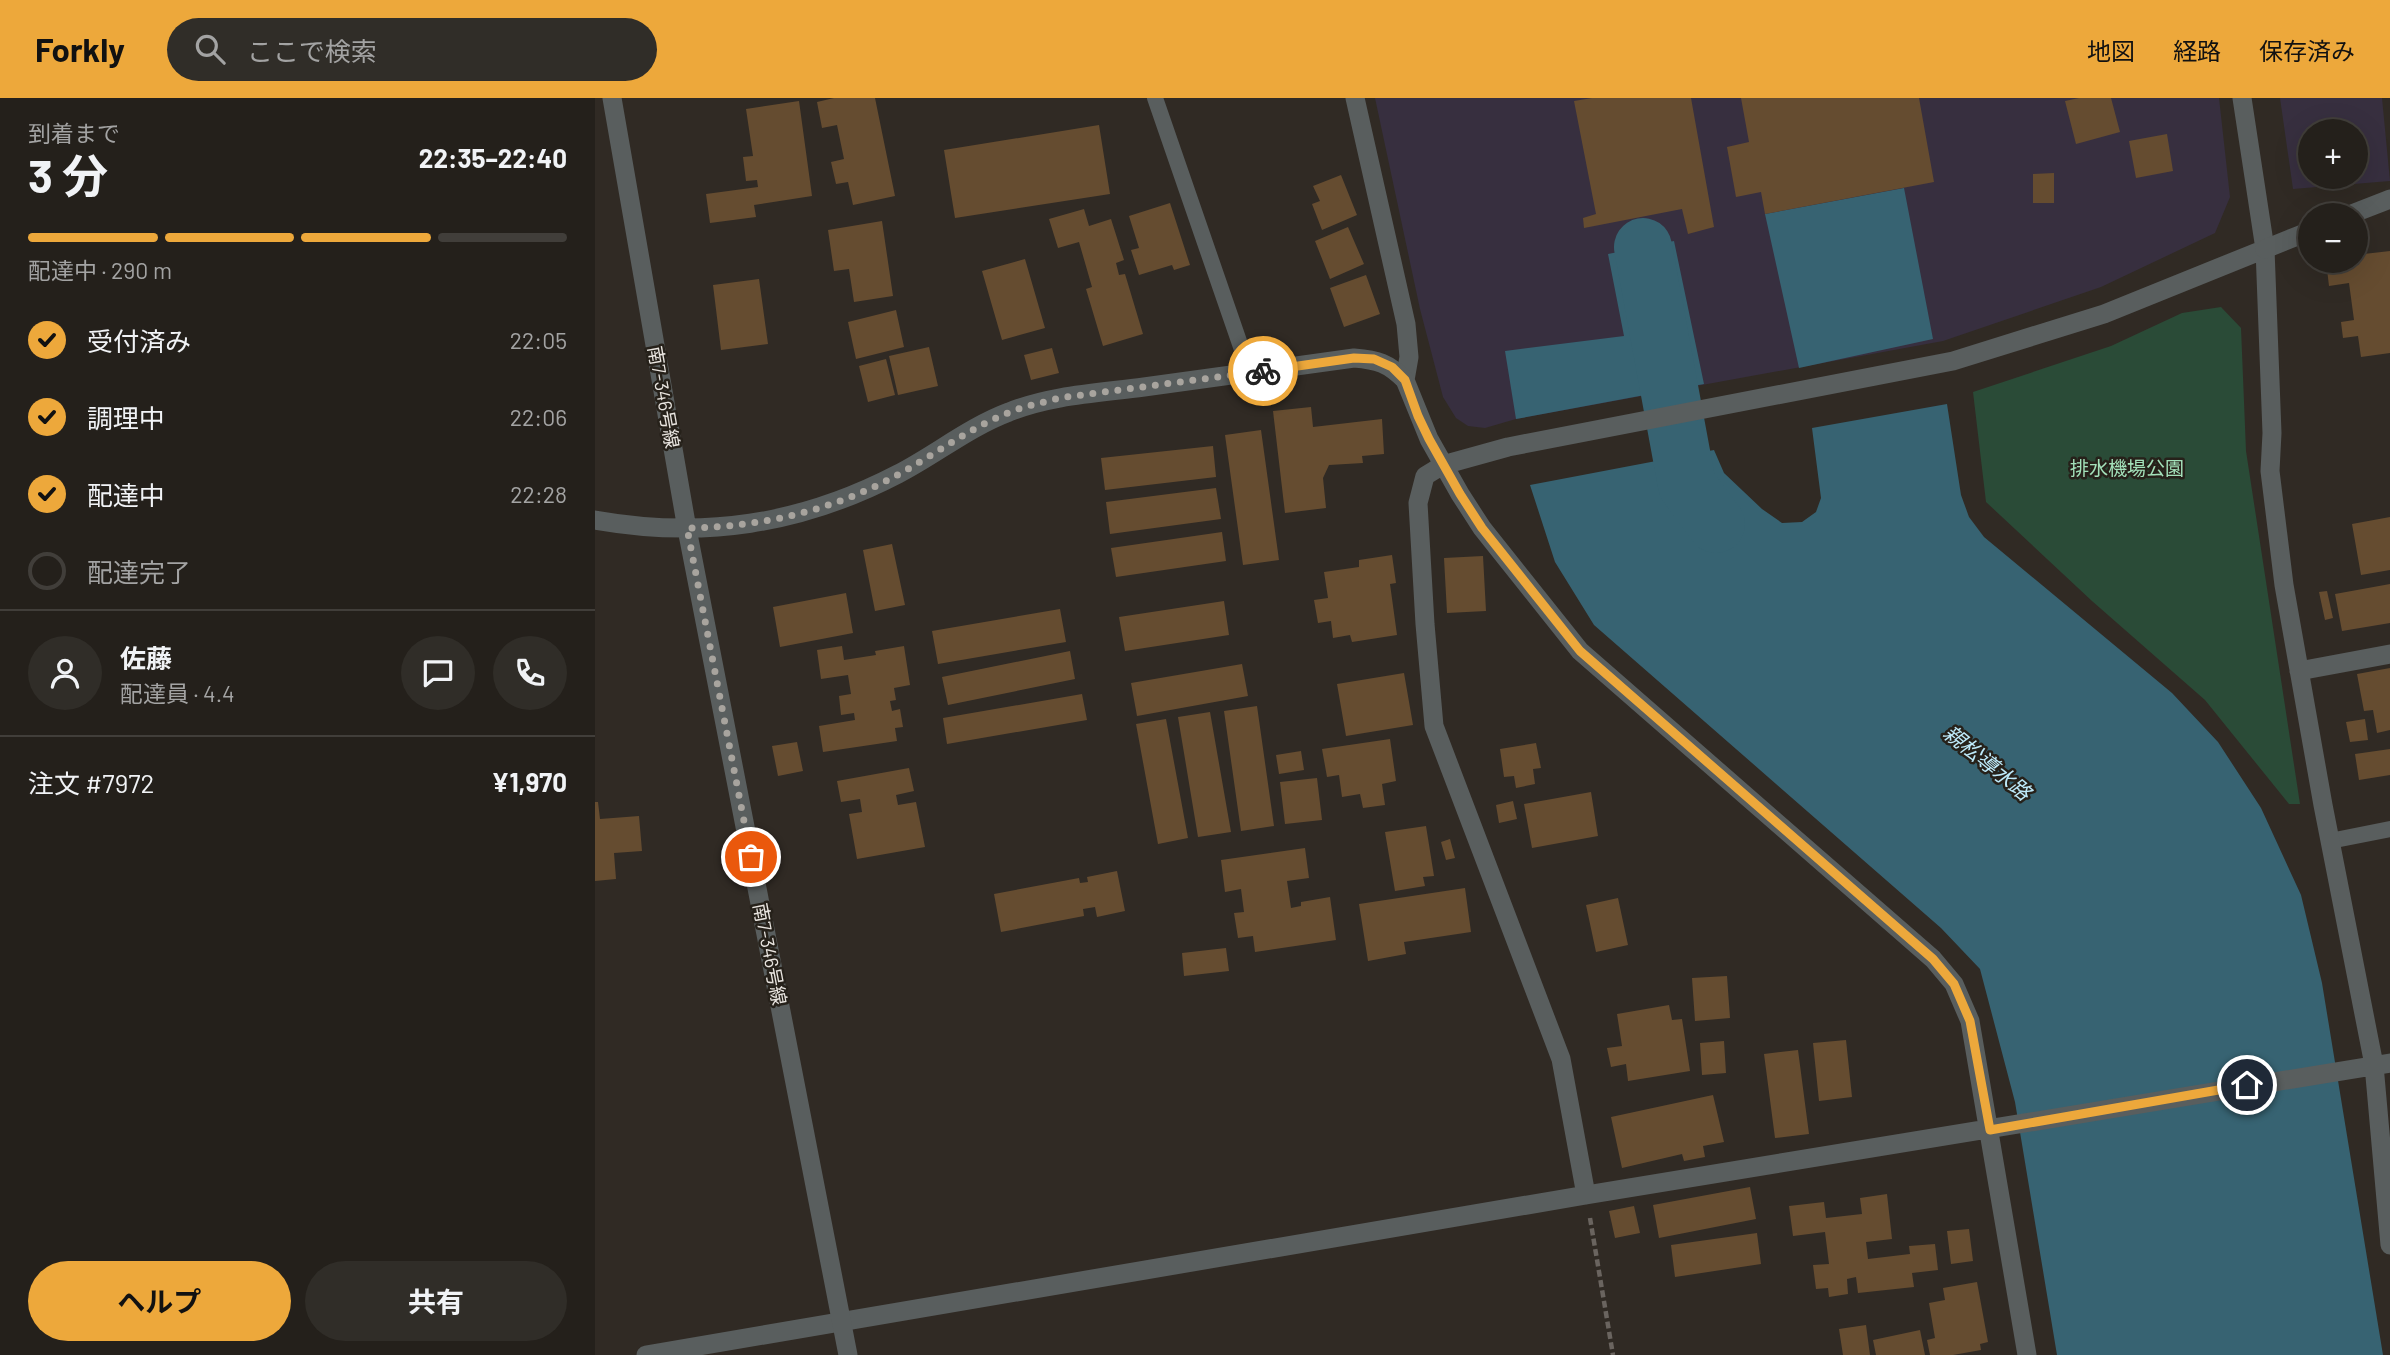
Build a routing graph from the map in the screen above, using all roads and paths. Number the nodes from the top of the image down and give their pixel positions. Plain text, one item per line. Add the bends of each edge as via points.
1 (612, 98) edge
2 (1154, 98) edge
3 (1355, 98) edge
4 (2242, 98) edge
5 (2390, 199) edge
6 (2368, 208) edge
7 (2298, 236) edge
8 (2265, 249) junction
9 (1250, 373) junction
10 (1405, 380) junction
11 (1443, 465) junction
12 (595, 520) edge
13 (687, 528) junction
14 (2390, 654) edge
15 (2299, 671) junction
16 (2390, 829) edge
17 (2330, 841) junction
18 (2382, 1064) edge
19 (1990, 1130) junction
20 (2385, 1149) edge
21 (1586, 1195) junction
22 (2390, 1245) edge
23 (843, 1323) junction
24 (646, 1355) edge
25 (848, 1355) edge
26 (1613, 1355) edge
27 (2027, 1355) edge

1 - 13 street, 南7-346号線
2 - 9 lane
3 - 10 street via 1406,324 1409,357
4 - 8 street
5 - 6 street
7 - 8 street
8 - 11 street via 2104,314 1953,360 1508,447
8 - 15 street via 2270,471
9 - 10 street via 1354,358 1374,359
9 - 13 street via 1059,398 1009,412 900,474 810,512 734,527
10 - 11 street
11 - 19 street via 1482,528 1580,651 1933,959 1954,984 1970,1021
11 - 21 street via 1425,476 1418,503 1434,726 1561,1059
12 - 13 street
13 - 23 street, 南7-346号線
14 - 15 street
15 - 17 street
16 - 17 lane
17 - 18 street
18 - 19 street
18 - 20 street
19 - 21 street
19 - 27 street
20 - 22 street
21 - 23 street
21 - 26 path
23 - 24 street
23 - 25 street, 南7-346号線

